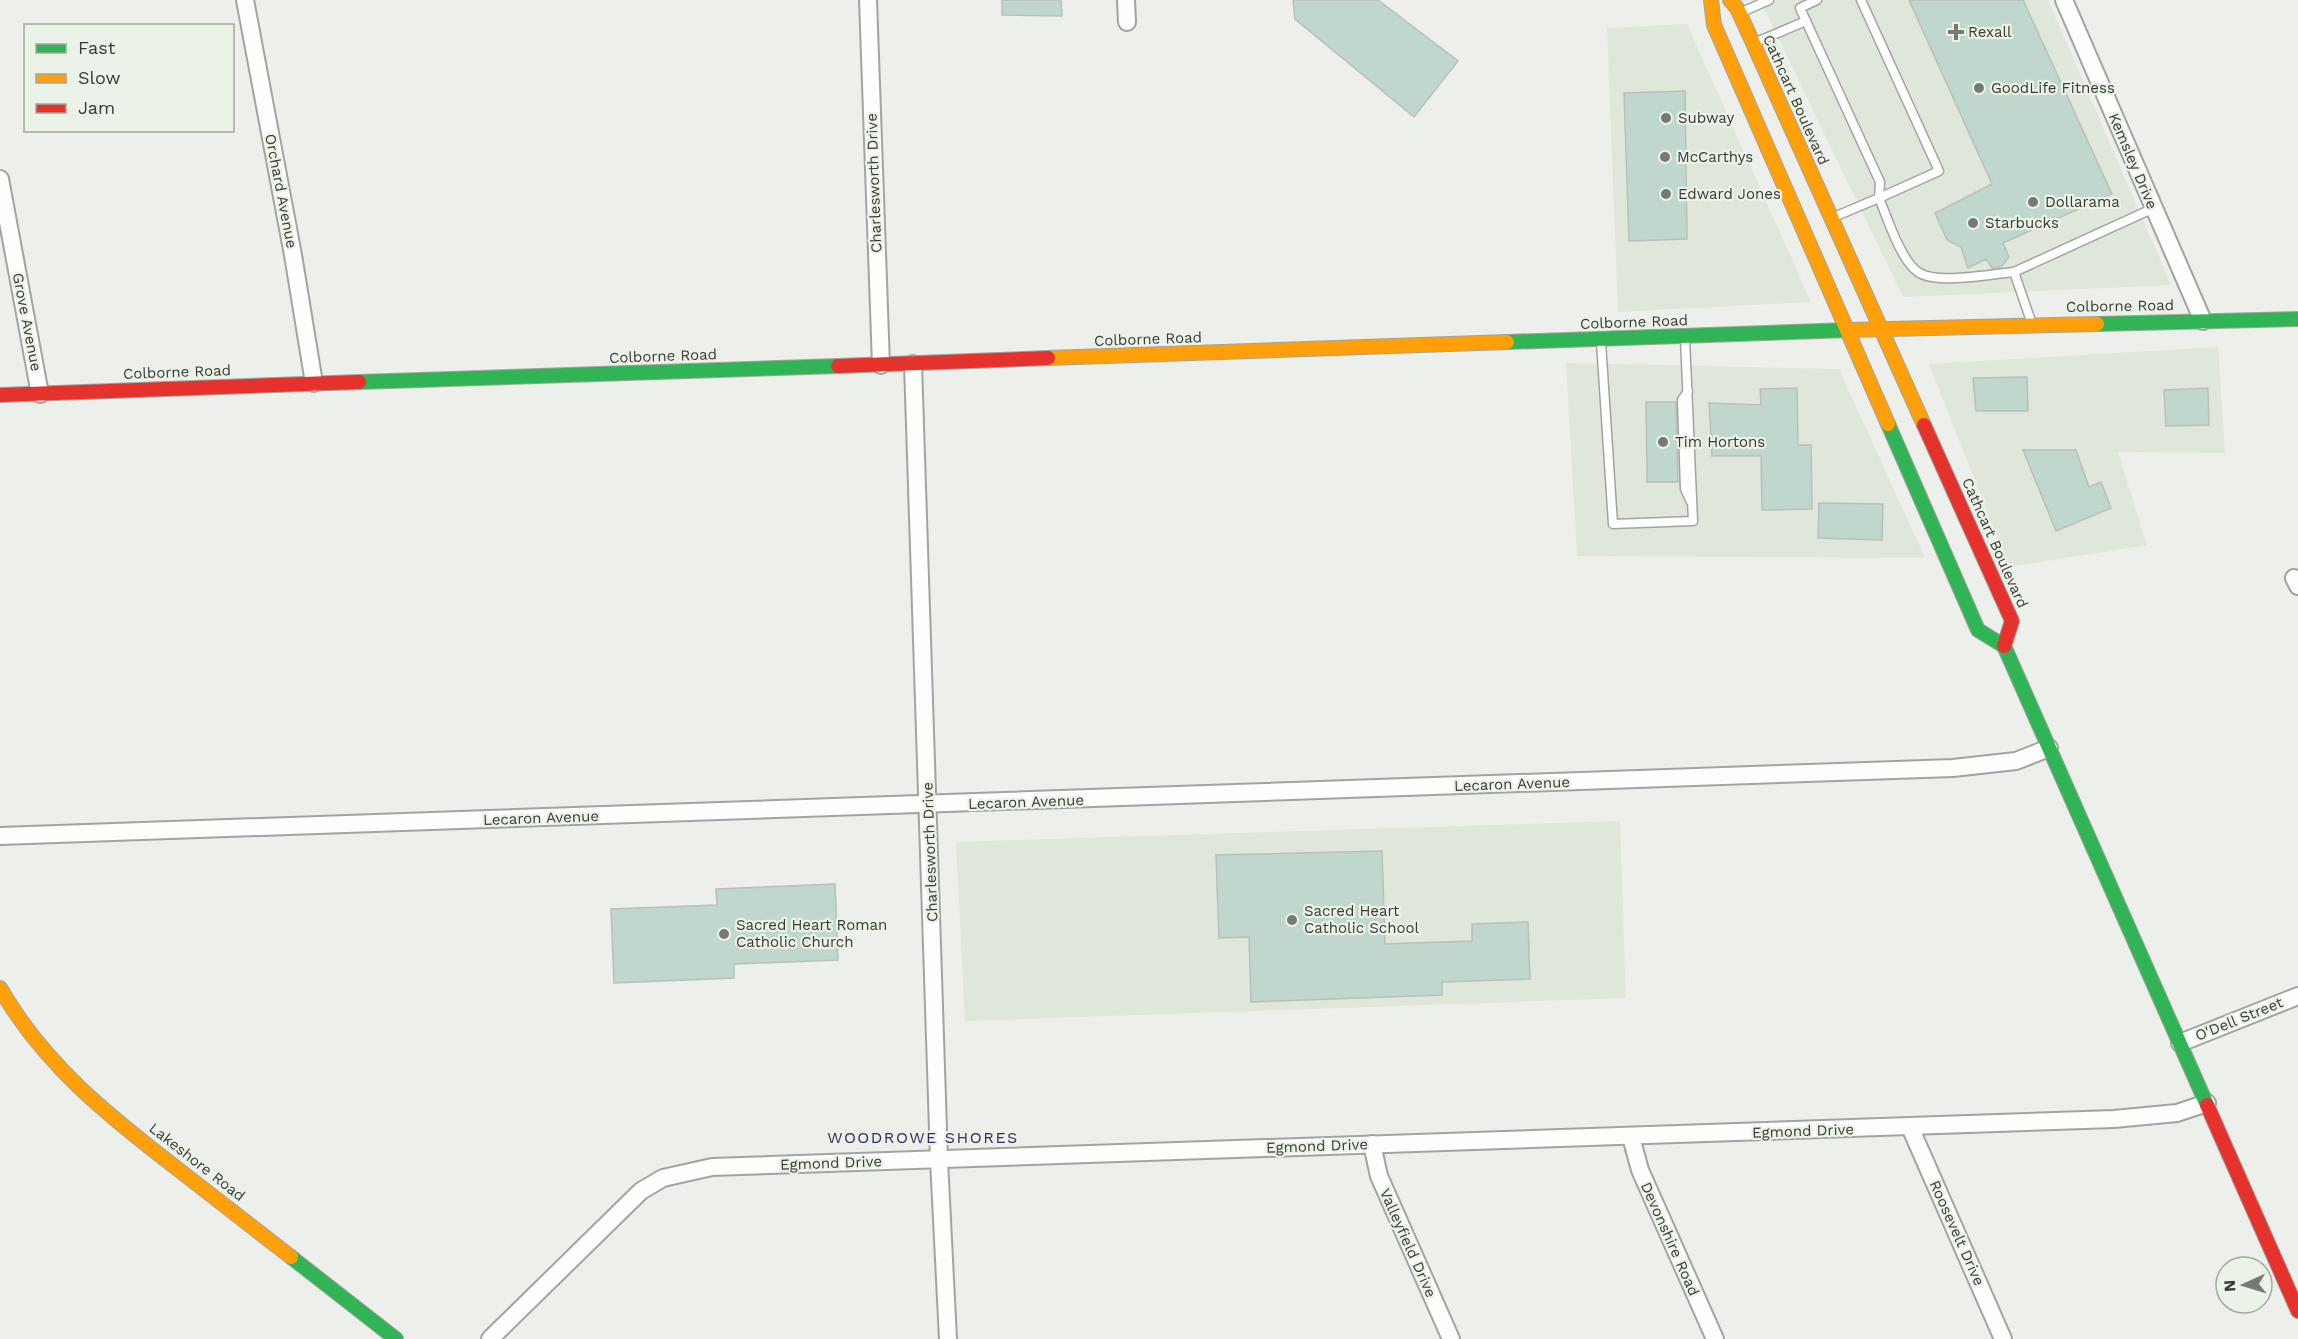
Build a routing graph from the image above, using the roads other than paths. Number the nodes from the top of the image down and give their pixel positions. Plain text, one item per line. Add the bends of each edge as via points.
1 (245, 0) edge
2 (868, 0) edge
3 (1126, 0) edge
4 (1711, 0) edge
5 (1730, 0) edge
6 (1769, 0) edge
7 (1817, 0) edge
8 (1861, 0) edge
9 (2064, 0) edge
10 (1798, 4) edge
11 (1740, 14) junction
12 (1806, 21) junction
13 (1127, 22) dead end
14 (1753, 43) junction
15 (0, 179) edge
16 (1879, 198) junction
17 (2154, 208) junction
18 (1832, 218) junction
19 (2014, 272) junction
20 (2298, 319) edge
21 (2203, 321) junction
22 (2033, 324) junction
23 (1882, 330) junction
24 (1849, 331) junction
25 (1685, 337) junction
26 (1600, 340) junction
27 (913, 364) junction
28 (881, 365) junction
29 (314, 383) junction
30 (40, 394) junction
31 (0, 395) edge
32 (2004, 646) junction
33 (2049, 748) junction
34 (928, 806) junction
35 (0, 837) edge
36 (0, 988) edge
37 (2298, 996) edge
38 (2180, 1043) junction
39 (2207, 1103) junction
40 (1910, 1127) junction
41 (1631, 1137) junction
42 (1372, 1144) junction
43 (939, 1160) junction
44 (2298, 1311) edge
45 (396, 1339) edge
46 (490, 1339) edge
47 (948, 1339) edge
48 (1451, 1339) edge
49 (1715, 1339) edge
50 (2004, 1339) edge

1 - 29 street, Orchard Avenue
2 - 28 street, Charlesworth Drive
3 - 13 street
4 - 24 street via 1714,25
5 - 11 street, Cathcart Boulevard
6 - 11 lane
7 - 10 lane
8 - 16 lane via 1939,171
9 - 17 street, Kemsley Drive
10 - 12 lane
11 - 14 street, Cathcart Boulevard
12 - 14 lane
12 - 16 lane via 1880,182
14 - 18 street, Cathcart Boulevard
15 - 30 street, Grove Avenue
16 - 18 lane
16 - 19 lane via 1916,272 1931,278
17 - 19 lane
17 - 21 street, Kemsley Drive
18 - 23 street, Cathcart Boulevard
19 - 22 lane
20 - 21 street, Colborne Road
21 - 22 street, Colborne Road
22 - 23 street, Colborne Road
23 - 24 street, Colborne Road
23 - 32 street, Cathcart Boulevard via 2012,621
24 - 25 street, Colborne Road
24 - 32 street via 1978,630
25 - 26 street, Colborne Road
25 - 26 lane via 1693,521 1613,524
26 - 27 street, Colborne Road
27 - 28 street, Colborne Road
27 - 34 street, Charlesworth Drive
28 - 29 street, Colborne Road
29 - 30 street, Colborne Road
30 - 31 street, Colborne Road
32 - 33 street
33 - 34 street, Lecaron Avenue via 2016,761 1953,768
33 - 38 street
34 - 35 street, Lecaron Avenue
34 - 43 street, Charlesworth Drive
36 - 45 street, Lakeshore Road via 38,1046 72,1080 154,1150
37 - 38 street, O'Dell Street
38 - 39 street
39 - 40 street, Egmond Drive via 2177,1113 2114,1119
39 - 44 street
40 - 41 street, Egmond Drive
40 - 50 street, Roosevelt Drive
41 - 42 street, Egmond Drive
41 - 49 street, Devonshire Road via 1640,1170
42 - 43 street, Egmond Drive
42 - 48 street, Valleyfield Drive via 1379,1176
43 - 46 street, Egmond Drive via 712,1167 663,1178 641,1191
43 - 47 street, Charlesworth Drive

